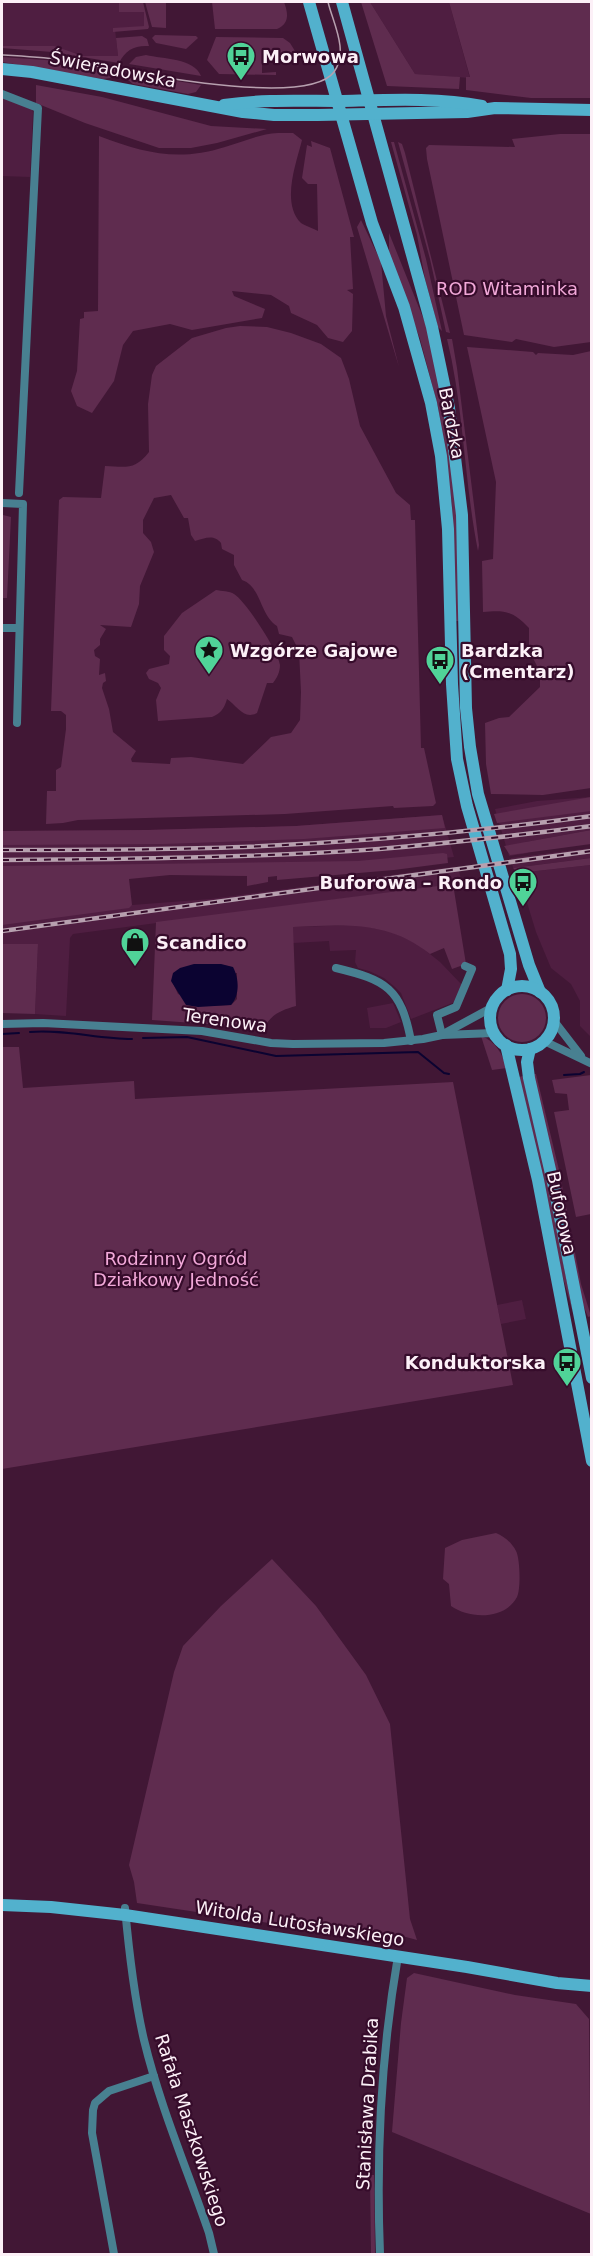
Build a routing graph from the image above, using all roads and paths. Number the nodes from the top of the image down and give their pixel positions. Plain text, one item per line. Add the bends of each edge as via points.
1 (309, 2) edge
2 (342, 2) edge
3 (2, 69) edge
4 (329, 72) junction
5 (2, 94) edge
6 (369, 100) junction
7 (316, 101) junction
8 (337, 101) junction
9 (217, 106) junction
10 (495, 108) junction
11 (591, 110) edge
12 (341, 115) junction
13 (373, 115) junction
14 (19, 493) dead end
15 (2, 503) edge
16 (2, 628) edge
17 (19, 628) junction
18 (17, 723) dead end
19 (465, 966) dead end
20 (336, 968) dead end
21 (507, 990) junction
22 (540, 992) junction
23 (491, 1008) junction
24 (554, 1021) junction
25 (2, 1024) edge
26 (494, 1033) junction
27 (442, 1035) junction
28 (411, 1041) junction
29 (544, 1041) junction
30 (506, 1046) junction
31 (530, 1049) junction
32 (588, 1061) edge
33 (591, 1378) edge
34 (578, 1389) junction
35 (591, 1395) edge
36 (591, 1400) edge
37 (582, 1409) junction
38 (591, 1461) edge
39 (2, 1905) edge
40 (125, 1911) junction
41 (398, 1956) junction
42 (591, 1986) edge
43 (154, 2076) junction
44 (114, 2254) edge
45 (214, 2254) edge
46 (380, 2254) edge

1 - 4 main road, Bardzka
2 - 6 main road, Bardzka
3 - 9 main road, Świeradowska
4 - 7 main road
4 - 8 main road, Bardzka
5 - 14 street via 38,108
6 - 8 main road, Świeradowska
6 - 10 main road via 452,102
6 - 13 main road, Bardzka
7 - 8 main road, Świeradowska
7 - 9 main road, Świeradowska
8 - 12 main road, Bardzka
9 - 12 main road, Świeradowska via 273,115
10 - 11 main road
10 - 13 main road
12 - 13 main road, Świeradowska
12 - 21 main road, Bardzka via 431,403 447,510 457,759 510,954
13 - 22 main road, Bardzka via 432,327 449,408 462,515 467,721 475,782
15 - 17 street via 23,504
16 - 17 street
17 - 18 street
19 - 27 street via 472,969 456,1007 436,1015
20 - 28 street via 382,983 394,993
21 - 22 main road via 527,987
21 - 23 main road
22 - 24 main road via 550,1003
23 - 26 main road
23 - 27 street, Terenowa
24 - 29 main road
24 - 32 street
25 - 28 street, Terenowa via 191,1030 293,1044
26 - 27 street, Terenowa
26 - 30 main road
27 - 28 street, Terenowa
29 - 31 main road
29 - 32 street
30 - 31 main road
30 - 34 main road, Buforowa via 538,1180
31 - 33 main road, Buforowa via 529,1078
34 - 35 main road
34 - 37 main road, Buforowa
36 - 37 main road
37 - 38 main road, Buforowa
39 - 40 main road, Witolda Lutosławskiego
40 - 41 main road, Witolda Lutosławskiego
40 - 43 street, Rafała Maszkowskiego via 136,2001
41 - 42 main road, Witolda Lutosławskiego
41 - 46 street, Stanisława Drabika via 378,2136
43 - 44 street via 109,2091 95,2103 91,2125
43 - 45 street, Rafała Maszkowskiego

